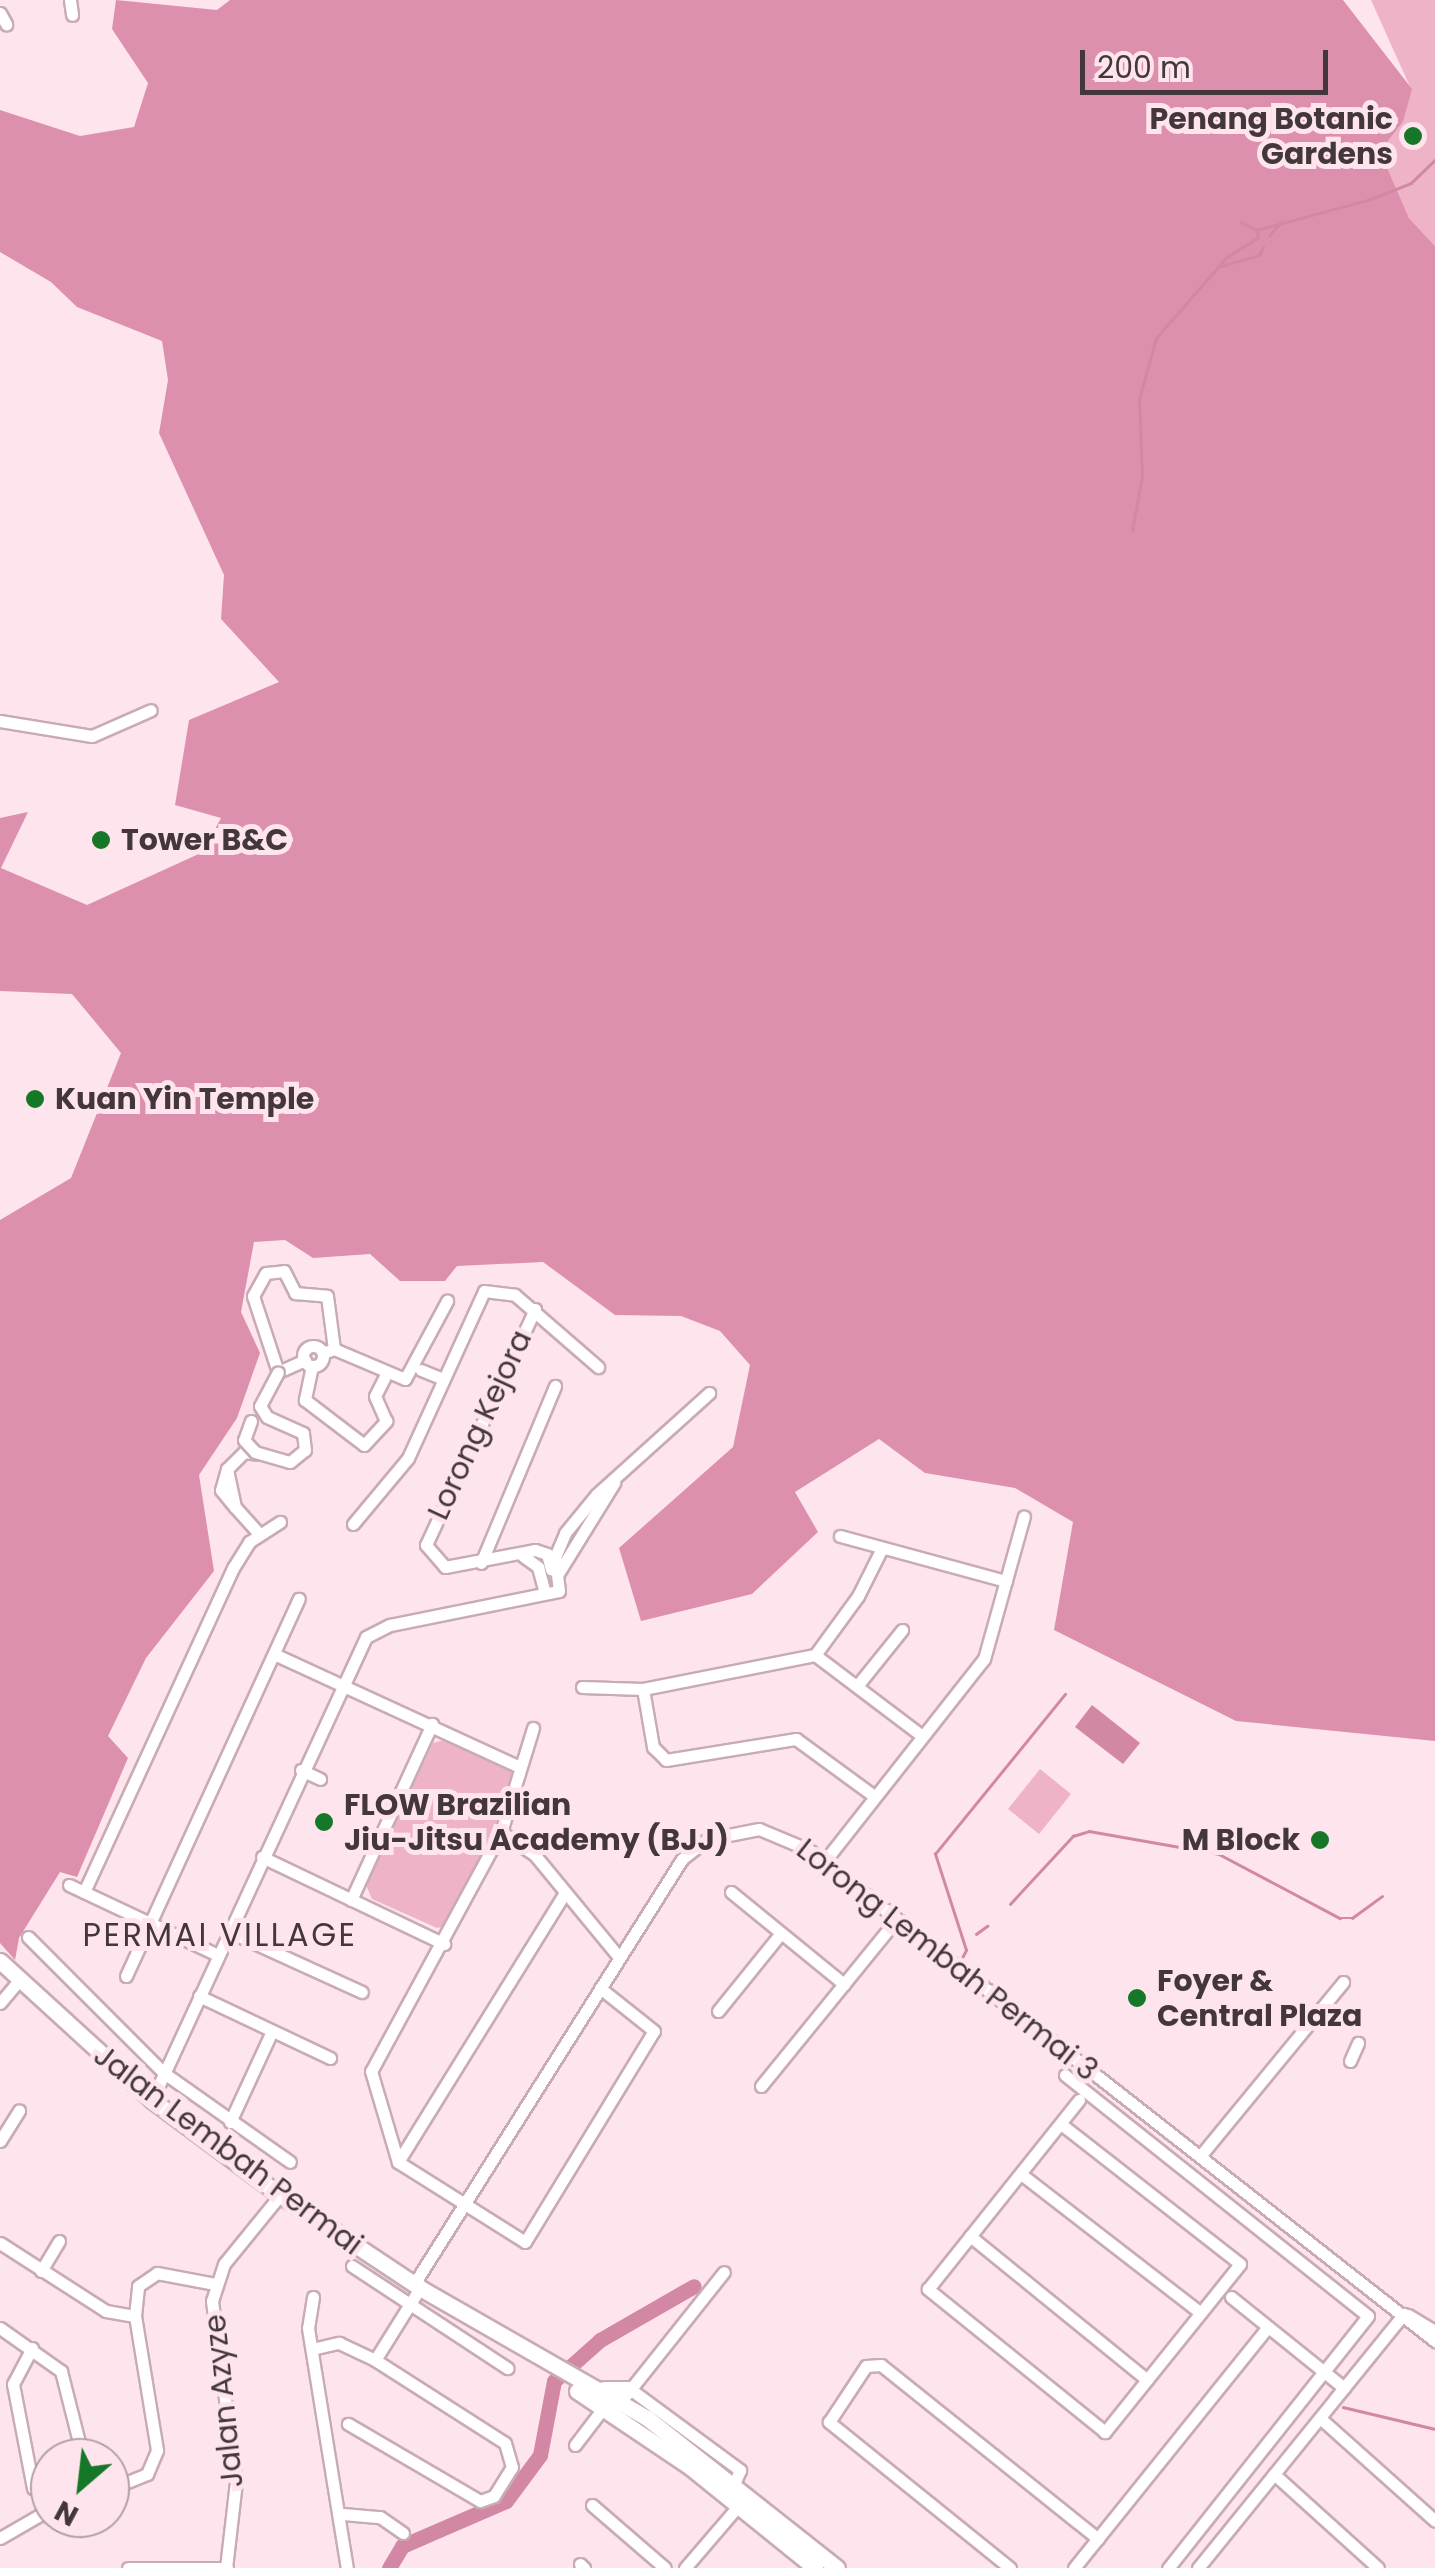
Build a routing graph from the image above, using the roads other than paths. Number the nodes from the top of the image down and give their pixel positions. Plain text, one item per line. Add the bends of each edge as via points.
1 (70, 0) edge
2 (72, 15) dead end
3 (150, 710) dead end
4 (0, 721) edge
5 (447, 1300) dead end
6 (534, 1309) junction
7 (329, 1351) junction
8 (308, 1363) junction
9 (598, 1368) dead end
10 (421, 1370) dead end
11 (278, 1372) junction
12 (386, 1374) junction
13 (442, 1380) junction
14 (555, 1386) dead end
15 (710, 1393) dead end
16 (1024, 1516) dead end
17 (280, 1522) dead end
18 (353, 1524) dead end
19 (259, 1534) junction
20 (840, 1536) dead end
21 (882, 1548) junction
22 (481, 1564) junction
23 (1006, 1580) junction
24 (550, 1593) junction
25 (299, 1599) dead end
26 (902, 1630) dead end
27 (274, 1654) junction
28 (815, 1655) junction
29 (339, 1686) junction
30 (857, 1686) junction
31 (582, 1687) dead end
32 (643, 1689) junction
33 (432, 1724) junction
34 (533, 1728) dead end
35 (922, 1736) junction
36 (517, 1766) junction
37 (301, 1770) junction
38 (320, 1779) dead end
39 (874, 1796) junction
40 (501, 1832) junction
41 (262, 1858) junction
42 (824, 1862) junction
43 (68, 1885) dead end
44 (84, 1892) junction
45 (730, 1892) dead end
46 (565, 1893) junction
47 (351, 1900) junction
48 (895, 1921) junction
49 (150, 1923) junction
50 (228, 1931) junction
51 (780, 1933) junction
52 (28, 1937) dead end
53 (444, 1944) junction
54 (218, 1955) junction
55 (619, 1957) junction
56 (0, 1961) edge
57 (126, 1976) dead end
58 (19, 1980) junction
59 (1343, 1982) dead end
60 (844, 1984) junction
61 (600, 1988) junction
62 (362, 1992) dead end
63 (199, 1996) junction
64 (0, 2003) edge
65 (718, 2012) dead end
66 (272, 2031) junction
67 (1358, 2043) dead end
68 (330, 2058) dead end
69 (1350, 2061) dead end
70 (164, 2073) junction
71 (1064, 2075) dead end
72 (1097, 2076) junction
73 (761, 2086) dead end
74 (1082, 2095) junction
75 (152, 2100) junction
76 (19, 2111) dead end
77 (1064, 2120) junction
78 (230, 2122) junction
79 (0, 2141) edge
80 (1201, 2155) junction
81 (290, 2162) dead end
82 (398, 2162) junction
83 (1021, 2174) junction
84 (280, 2195) junction
85 (462, 2206) junction
86 (970, 2236) junction
87 (59, 2241) dead end
88 (0, 2242) edge
89 (352, 2266) dead end
90 (41, 2271) junction
91 (724, 2272) dead end
92 (215, 2284) junction
93 (417, 2286) junction
94 (314, 2297) dead end
95 (1231, 2297) dead end
96 (410, 2304) junction
97 (1201, 2313) junction
98 (1404, 2314) junction
99 (135, 2316) junction
100 (1268, 2327) junction
101 (0, 2328) edge
102 (1435, 2331) edge
103 (1435, 2341) edge
104 (32, 2348) junction
105 (312, 2349) junction
106 (376, 2360) junction
107 (508, 2368) dead end
108 (1325, 2373) junction
109 (1147, 2380) junction
110 (581, 2386) junction
111 (1344, 2388) junction
112 (626, 2396) junction
113 (604, 2407) junction
114 (1320, 2418) junction
115 (348, 2424) dead end
116 (78, 2438) edge
117 (575, 2445) dead end
118 (690, 2467) junction
119 (30, 2472) edge
120 (1274, 2474) junction
121 (130, 2481) edge
122 (734, 2484) junction
123 (592, 2505) dead end
124 (738, 2506) junction
125 (343, 2514) junction
126 (30, 2521) edge
127 (1435, 2521) edge
128 (403, 2533) dead end
129 (0, 2538) edge
130 (1098, 2539) junction
131 (795, 2562) edge
132 (157, 2566) edge
133 (128, 2568) edge
134 (227, 2568) edge
135 (347, 2568) edge
136 (665, 2568) edge
137 (685, 2568) edge
138 (815, 2568) edge
139 (837, 2568) edge
140 (1010, 2568) edge
141 (1074, 2568) edge
142 (1168, 2568) edge
143 (1198, 2568) edge
144 (1378, 2568) edge

1 - 2 street
3 - 4 street via 92,736
5 - 12 street via 408,1377
6 - 9 street
6 - 13 street via 502,1289 484,1291
6 - 22 street, Lorong Kejora via 426,1545 445,1567
7 - 8 street
7 - 11 street via 327,1296 295,1293 284,1271 266,1273 253,1296
7 - 12 street
8 - 11 street
8 - 12 street via 306,1400 364,1445 386,1422 374,1396
10 - 13 street
11 - 19 street, bridge via 260,1406 267,1418 303,1434 305,1450 290,1462 255,1452 244,1440 250,1421 268,1414 304,1432 304,1453 292,1462 244,1452 219,1482
13 - 18 street via 408,1458
14 - 22 street
15 - 24 street via 617,1478
16 - 23 street
17 - 19 street
19 - 44 street via 233,1568
20 - 21 street
21 - 23 street
21 - 28 street via 858,1596
22 - 24 street, Lorong Kejora via 523,1556 538,1566
23 - 35 street via 984,1659
24 - 29 street via 376,1629
25 - 27 street
26 - 30 street
27 - 29 street
27 - 49 street
28 - 30 street
28 - 32 street
29 - 33 street
29 - 37 street
30 - 35 street
31 - 32 street
32 - 39 street via 653,1747 672,1760 796,1739
33 - 36 street
33 - 47 street
34 - 36 street
35 - 39 street
36 - 40 street via 520,1784
37 - 38 street
37 - 41 street
39 - 42 street
40 - 46 street via 534,1854
40 - 53 street
41 - 47 street
41 - 50 street
42 - 48 street, Lorong Lembah Permai 3
42 - 55 street, Lorong Lembah Permai 3 via 791,1839 760,1829 708,1839 682,1860
43 - 44 street
44 - 49 street
45 - 51 street
46 - 55 street
46 - 82 street
47 - 53 street
48 - 60 street
48 - 72 street, Lorong Lembah Permai 3
49 - 54 street
49 - 57 street
50 - 54 street
50 - 62 street
51 - 60 street
51 - 65 street
52 - 70 street
53 - 82 street via 371,2071
54 - 63 street
55 - 61 street, Lorong Lembah Permai 3
56 - 58 main road, Jalan Lembah Permai
58 - 64 street
58 - 75 main road, Jalan Lembah Permai
59 - 80 street
60 - 73 street
61 - 85 street, Lorong Lembah Permai 3
61 - 85 street via 654,2031 530,2238 519,2242
63 - 66 street
63 - 70 street
66 - 68 street
66 - 78 street
67 - 69 street
70 - 75 street
70 - 78 street
71 - 74 street
72 - 74 street
72 - 80 street, Lorong Lembah Permai 3
74 - 77 street
74 - 108 street via 1368,2316
75 - 84 main road, Jalan Lembah Permai
76 - 79 street
77 - 83 street
77 - 97 street via 1240,2264
78 - 81 street
80 - 98 street, Lorong Lembah Permai 3
82 - 85 street
83 - 86 street
83 - 97 street
84 - 92 street, Jalan Azyze via 236,2245
84 - 93 main road, Jalan Lembah Permai
85 - 93 street, Lorong Lembah Permai 3
86 - 109 street
86 - 109 street via 928,2289 1105,2432
87 - 90 street
88 - 90 street
89 - 96 street, Jalan Lembah Permai
90 - 99 street via 114,2315
91 - 112 street
92 - 99 street via 148,2274 138,2286
92 - 134 street, Jalan Azyze via 214,2348 236,2481
93 - 96 street, Lorong Lembah Permai 3
93 - 110 main road, Jalan Lembah Permai
94 - 105 street via 307,2320
95 - 100 street
96 - 106 street, Lorong Lembah Permai 3
96 - 107 street, Jalan Lembah Permai
97 - 109 street
98 - 102 street
98 - 103 street
98 - 111 street
99 - 121 street via 157,2450 147,2474
100 - 108 street
100 - 130 street
101 - 104 street
104 - 116 street via 64,2377
104 - 119 street via 13,2384
105 - 106 street via 339,2344
105 - 125 street
106 - 115 street via 505,2443 512,2467 494,2496 472,2499
108 - 111 street
108 - 142 street
110 - 112 main road, Jalan Lembah Permai
110 - 113 main road, Jalan Lembah Permai
111 - 114 street
112 - 118 main road via 624,2412
112 - 122 main road, Jalan Lembah Permai
112 - 122 street via 740,2470
113 - 117 street
113 - 118 main road, Jalan Lembah Permai
114 - 120 street
114 - 127 street
118 - 124 main road, Jalan Lembah Permai
120 - 143 street
120 - 144 street
122 - 139 main road, Jalan Lembah Permai
123 - 136 street
124 - 131 main road, Jalan Lembah Permai
124 - 137 street
125 - 128 street via 380,2517
125 - 135 street
126 - 129 street
130 - 140 street via 874,2362 829,2422
130 - 141 street
131 - 138 main road, Jalan Lembah Permai
132 - 133 street
132 - 134 street

